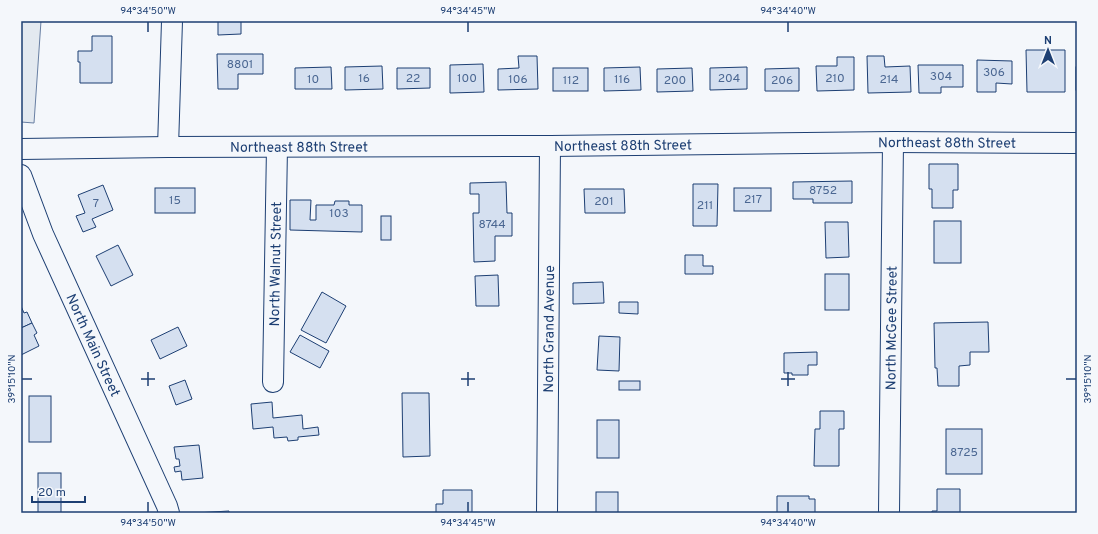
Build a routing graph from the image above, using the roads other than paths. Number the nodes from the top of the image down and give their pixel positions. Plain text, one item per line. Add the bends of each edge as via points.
1 (172, 21) edge
2 (893, 142) junction
3 (1077, 143) edge
4 (277, 146) junction
5 (550, 146) junction
6 (168, 147) junction
7 (21, 149) edge
8 (21, 175) edge
9 (273, 382) dead end
10 (170, 513) edge
11 (547, 513) edge
12 (889, 513) edge

1 - 6 street
2 - 3 street, Northeast 88th Street
2 - 5 street, Northeast 88th Street
2 - 12 street, North McGee Street
4 - 5 street, Northeast 88th Street
4 - 6 street, Northeast 88th Street
4 - 9 street, North Walnut Street
5 - 11 street, North Grand Avenue
6 - 7 street, Northeast 88th Street
8 - 10 street, North Main Street via 43,234

